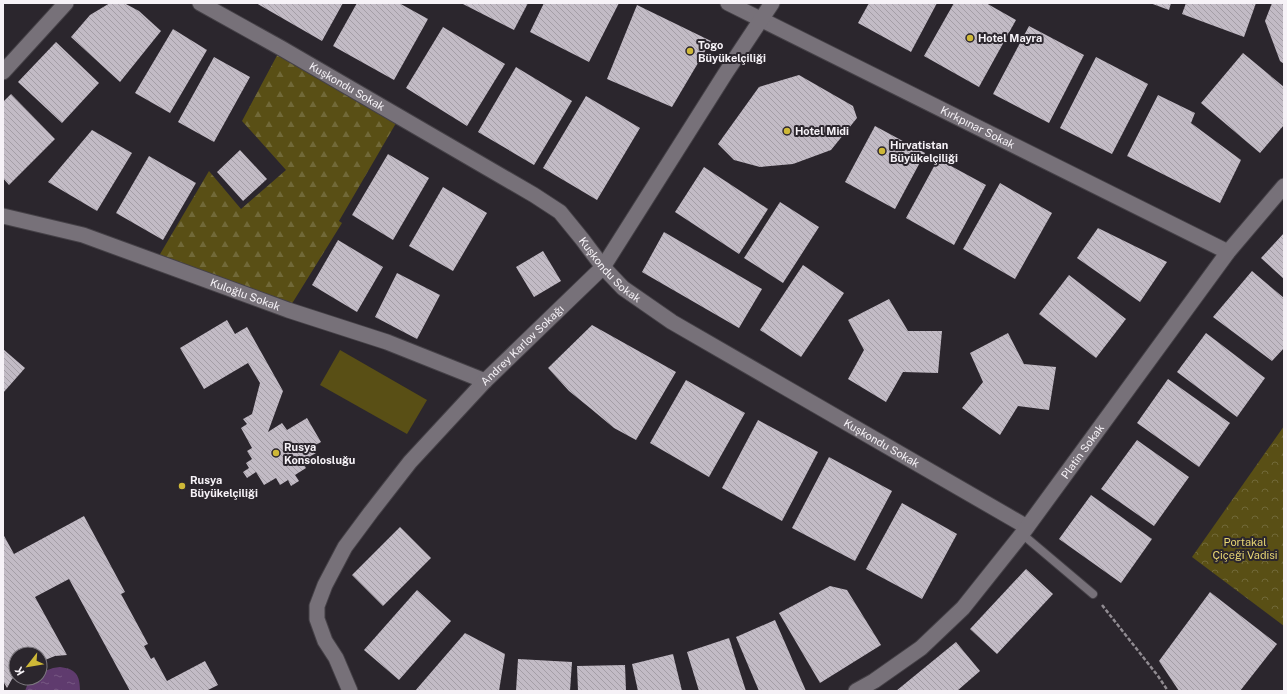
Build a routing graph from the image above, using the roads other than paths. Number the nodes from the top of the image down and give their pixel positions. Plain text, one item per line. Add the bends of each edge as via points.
1 (66, 3) edge
2 (200, 3) edge
3 (728, 3) edge
4 (772, 3) edge
5 (762, 19) junction
6 (3, 72) edge
7 (1284, 186) edge
8 (3, 216) edge
9 (1228, 252) junction
10 (603, 267) junction
11 (485, 381) junction
12 (1025, 531) junction
13 (1092, 594) road end
14 (350, 691) edge
15 (856, 691) edge

1 - 6 street
2 - 10 street, Kuşkondu Sokak via 560,212
3 - 5 street, Kırkpınar Sokak
4 - 5 street, Andrey Karlov Sokağı
5 - 9 street, Kırkpınar Sokak
5 - 10 street, Andrey Karlov Sokağı
7 - 9 street, Platin Sokak
8 - 11 street, Kuloğlu Sokak via 83,235 288,310 387,342
9 - 12 street, Platin Sokak
10 - 11 street, Andrey Karlov Sokağı
10 - 12 street, Kuşkondu Sokak via 623,288 672,322
11 - 14 street, Andrey Karlov Sokağı via 410,462 345,547 325,585 317,606 317,619
12 - 13 lane
12 - 15 street, Platin Sokak via 963,608 921,648

